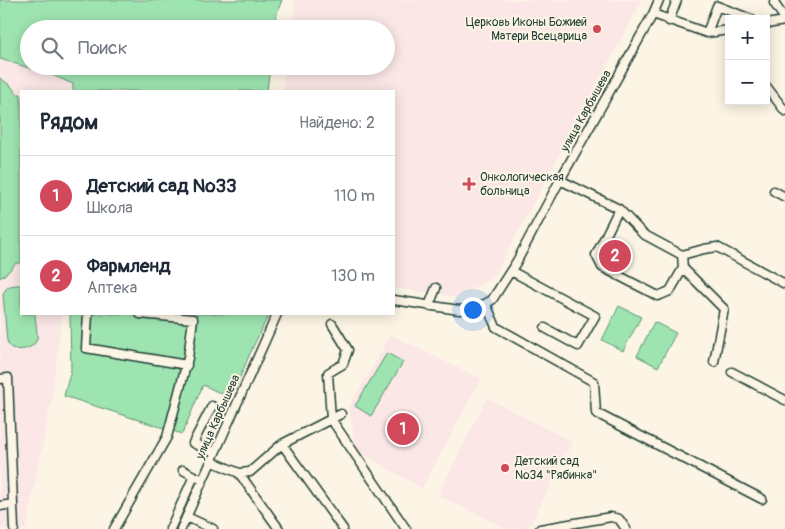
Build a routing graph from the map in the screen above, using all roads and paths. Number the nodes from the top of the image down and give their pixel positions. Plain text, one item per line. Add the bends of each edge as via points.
1 (659, 0) edge
2 (677, 0) edge
3 (775, 0) edge
4 (653, 14) junction
5 (741, 15) edge
6 (785, 20) edge
7 (669, 21) junction
8 (770, 23) edge
9 (725, 32) edge
10 (706, 33) junction
11 (770, 91) edge
12 (785, 111) edge
13 (560, 180) junction
14 (774, 190) dead end
15 (785, 197) edge
16 (619, 210) junction
17 (682, 255) junction
18 (683, 268) junction
19 (511, 270) junction
20 (785, 284) edge
21 (436, 288) dead end
22 (395, 300) edge
23 (486, 304) junction
24 (429, 306) junction
25 (88, 315) edge
26 (151, 315) edge
27 (277, 315) edge
28 (332, 324) dead end
29 (545, 328) dead end
30 (714, 362) dead end
31 (186, 365) junction
32 (732, 372) dead end
33 (0, 379) edge
34 (785, 400) edge
35 (212, 406) dead end
36 (341, 414) dead end
37 (331, 419) junction
38 (282, 444) junction
39 (213, 457) junction
40 (183, 470) dead end
41 (239, 473) junction
42 (194, 476) junction
43 (203, 480) junction
44 (762, 500) dead end
45 (13, 504) junction
46 (0, 506) edge
47 (187, 517) junction
48 (556, 528) edge
49 (14, 529) edge
50 (114, 529) edge
51 (170, 529) edge
52 (181, 529) edge
53 (213, 529) edge
54 (279, 529) edge
55 (343, 529) edge
56 (406, 529) edge
57 (540, 529) edge
58 (626, 529) edge

1 - 4 street, улица Карбышева
2 - 7 street
3 - 6 street
4 - 7 street
4 - 13 street, улица Карбышева
5 - 10 street via 717,6
6 - 8 street
7 - 10 street
9 - 10 street
11 - 12 street
13 - 16 street
13 - 19 street, улица Карбышева
14 - 15 street
16 - 17 street via 643,234
16 - 18 street via 596,255 602,267 658,296 670,291
17 - 18 street
17 - 20 street via 717,247
18 - 30 street via 724,309
19 - 23 street, улица Карбышева
19 - 29 street via 595,316 578,346
21 - 24 street
22 - 24 street
23 - 24 street via 459,310
23 - 44 street via 496,327 594,382 596,413
25 - 31 street via 86,348
26 - 31 street via 193,319
27 - 39 street, улица Карбышева
28 - 37 street via 348,350 343,364 328,373
31 - 50 street via 167,437
32 - 34 street
33 - 45 street via 8,378
35 - 39 street via 193,443
36 - 37 street
37 - 38 street
37 - 56 street
38 - 41 street via 250,472
38 - 55 street
39 - 41 street
39 - 43 street, улица Карбышева
40 - 42 street
41 - 54 street
42 - 43 street
42 - 51 street
43 - 47 street, улица Карбышева
45 - 46 street
45 - 49 street
47 - 52 street, улица Карбышева
47 - 53 street
48 - 57 street
48 - 58 street via 612,517 619,519

